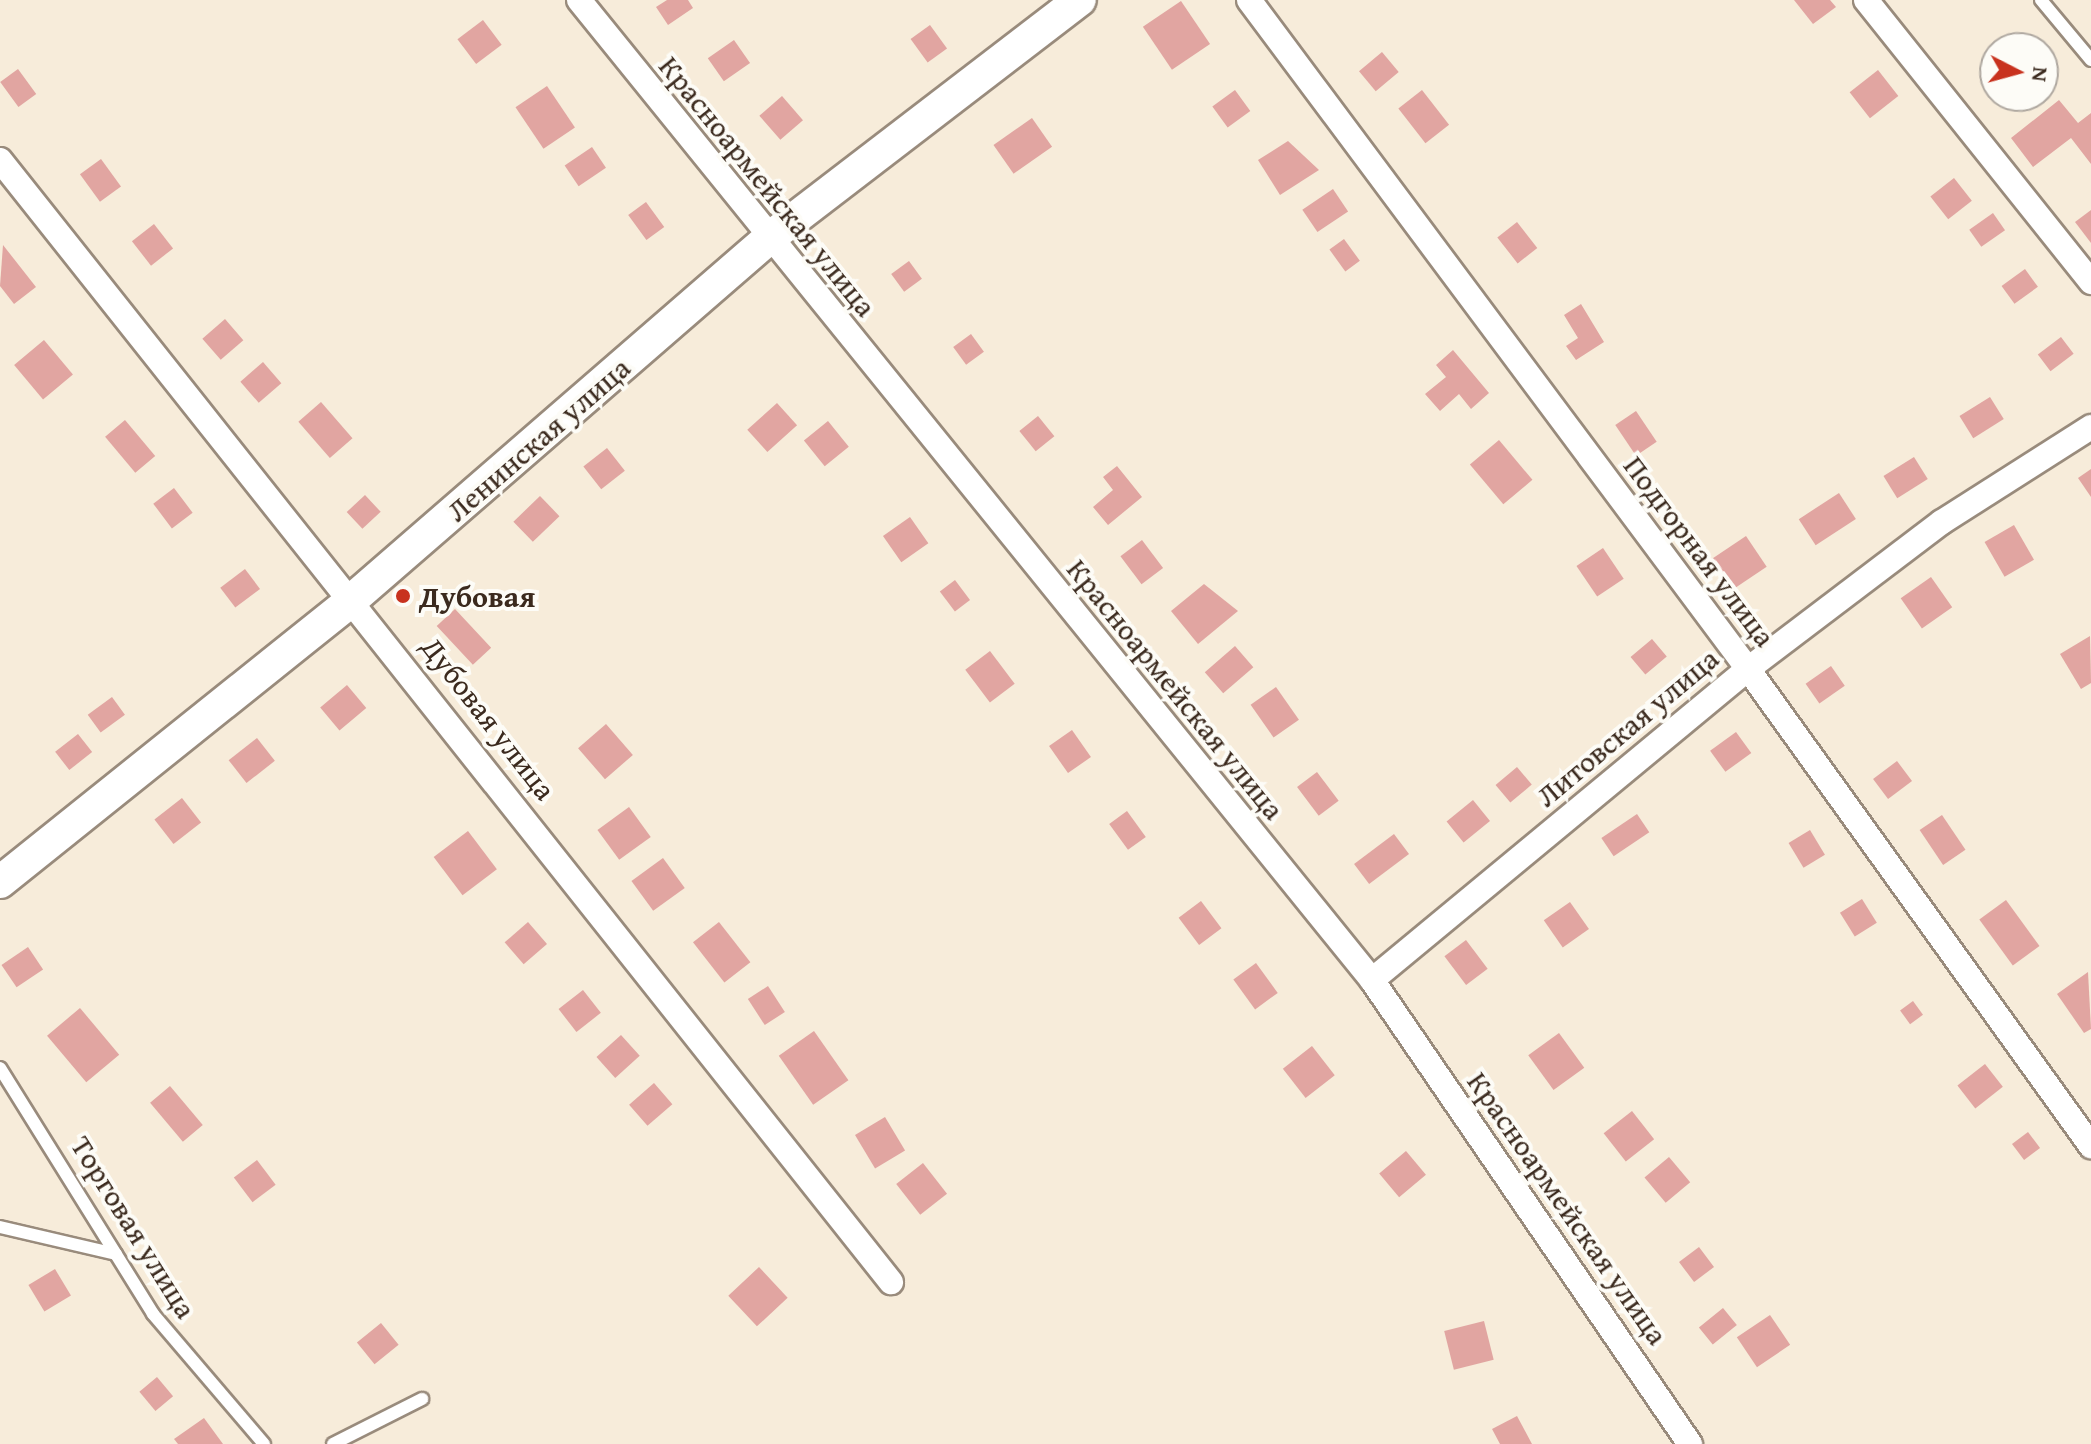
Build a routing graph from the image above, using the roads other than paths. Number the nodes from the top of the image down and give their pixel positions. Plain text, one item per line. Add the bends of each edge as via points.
1 (579, 0) edge
2 (1080, 0) edge
3 (1249, 0) edge
4 (1866, 0) edge
5 (2041, 0) edge
6 (2091, 60) edge
7 (0, 160) edge
8 (768, 239) junction
9 (2091, 282) edge
10 (2091, 427) edge
11 (354, 598) junction
12 (1748, 669) junction
13 (0, 882) edge
14 (1372, 980) junction
15 (0, 1068) edge
16 (2091, 1146) edge
17 (0, 1227) edge
18 (116, 1254) junction
19 (891, 1282) dead end
20 (422, 1399) dead end
21 (264, 1444) edge
22 (333, 1444) edge
23 (1690, 1444) edge

1 - 8 street, Красноармейская улица
2 - 8 main road, Ленинская улица
3 - 12 street, Подгорная улица
4 - 9 street
5 - 6 lane
7 - 11 street, Дубовая улица
8 - 11 main road, Ленинская улица
8 - 14 street, Красноармейская улица
10 - 12 street, Литовская улица via 1942,522
11 - 13 main road, Ленинская улица
11 - 19 street, Дубовая улица
12 - 14 street, Литовская улица
12 - 16 street, Подгорная улица
14 - 23 street, Красноармейская улица
15 - 18 lane, Торговая улица
17 - 18 lane
18 - 21 lane, Торговая улица via 153,1314
20 - 22 lane

